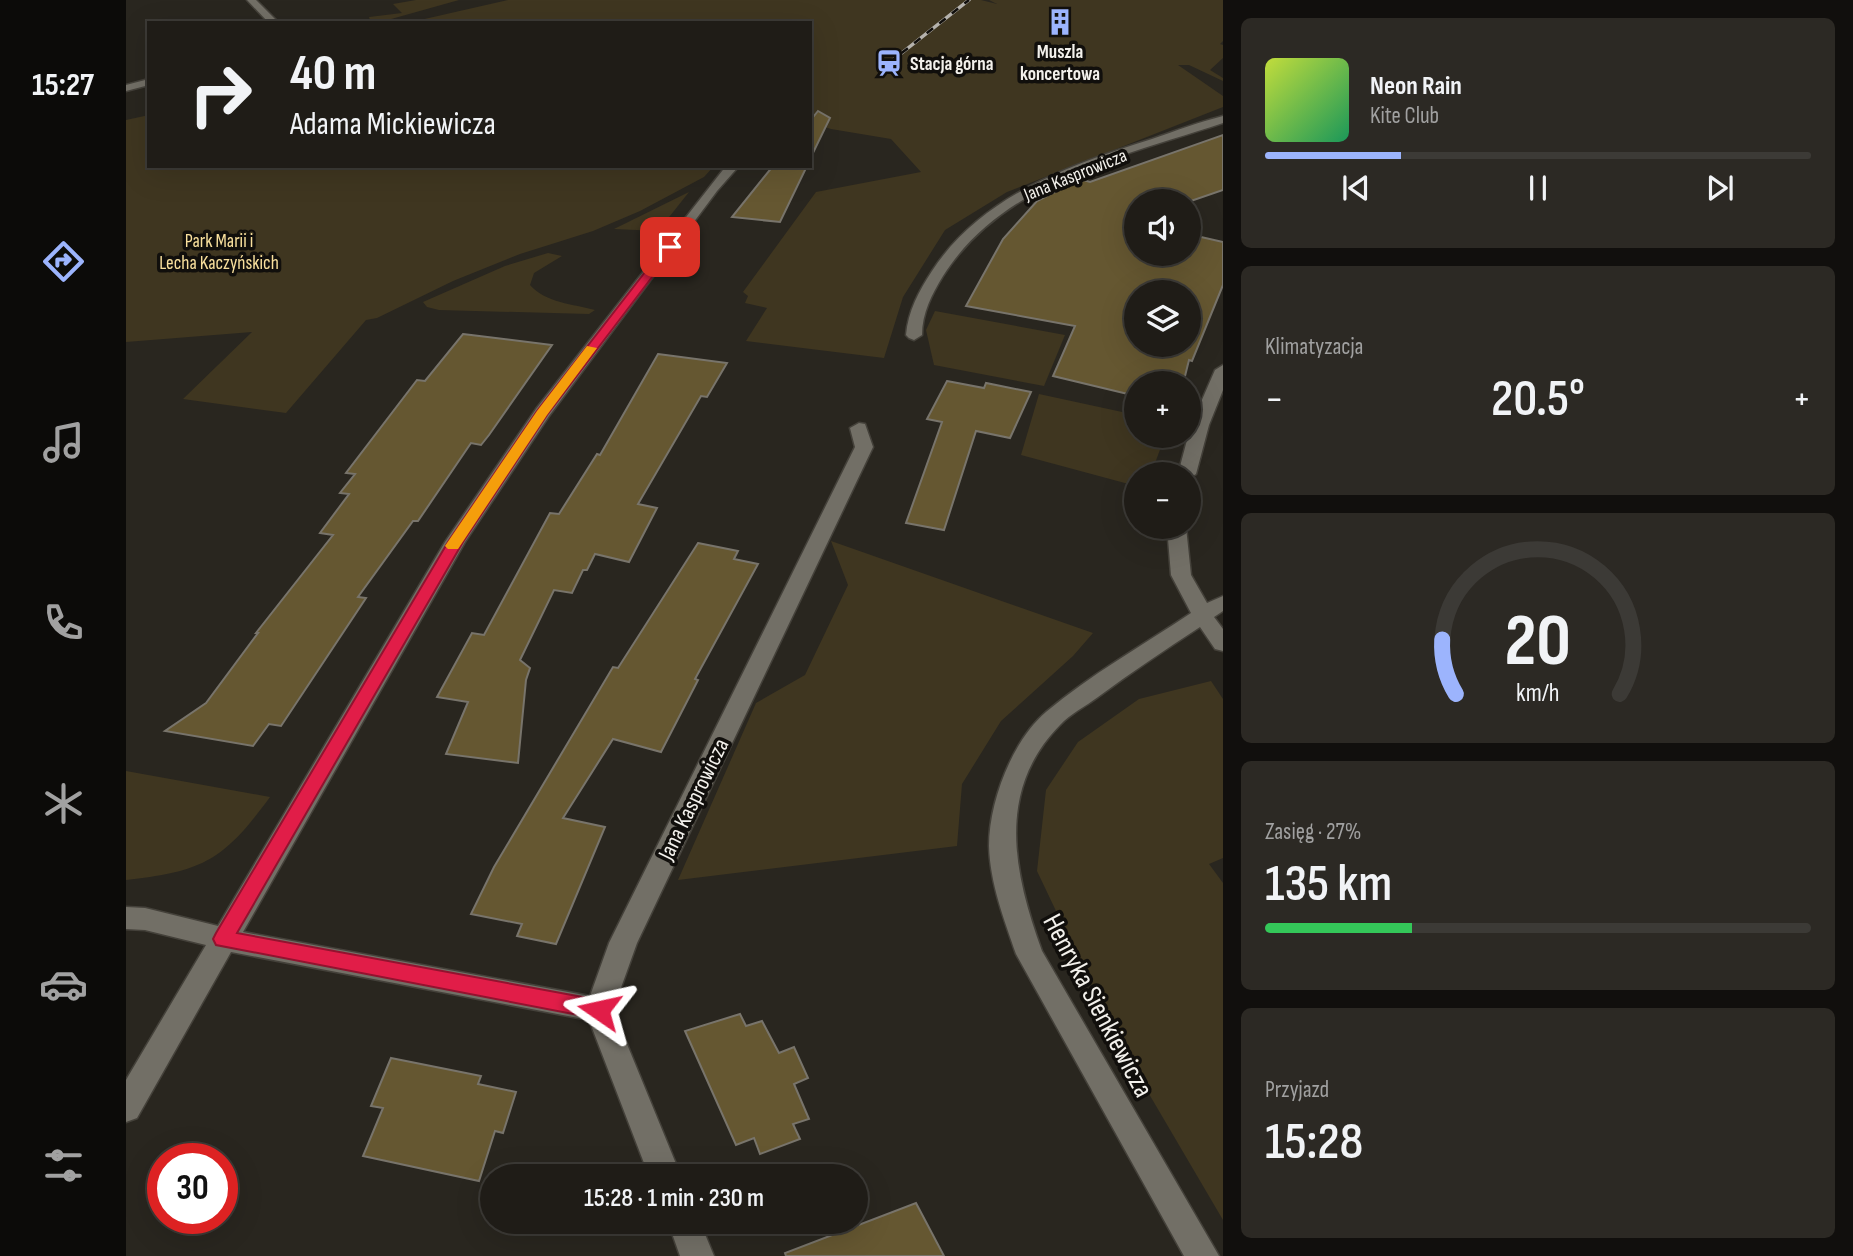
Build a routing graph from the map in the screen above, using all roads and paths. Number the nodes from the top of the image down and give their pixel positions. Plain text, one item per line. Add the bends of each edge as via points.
1 (251, 0) edge
2 (273, 21) edge
3 (147, 83) edge
4 (126, 88) edge
5 (1223, 119) edge
6 (731, 168) edge
7 (914, 335) dead end
8 (1223, 370) edge
9 (859, 429) dead end
10 (1190, 462) edge
11 (1177, 539) edge
12 (1213, 609) edge
13 (1223, 644) edge
14 (126, 918) edge
15 (223, 939) junction
16 (599, 1010) junction
17 (126, 1108) edge
18 (660, 1164) edge
19 (689, 1234) edge
20 (697, 1256) edge
21 (1202, 1256) edge

1 - 2 street
3 - 4 street
5 - 7 street, Jana Kasprowicza via 1038,185 1004,203 966,235 938,269 914,318
6 - 15 street via 542,413 455,542
8 - 10 street
9 - 16 street, Jana Kasprowicza via 864,447 623,943
11 - 12 street via 1181,575
12 - 13 street
12 - 21 street, Henryka Sienkiewicza via 1052,719 1026,755 1007,798 1002,846 1011,902 1030,954
14 - 15 street
15 - 16 street
15 - 17 street
16 - 18 street
19 - 20 street

